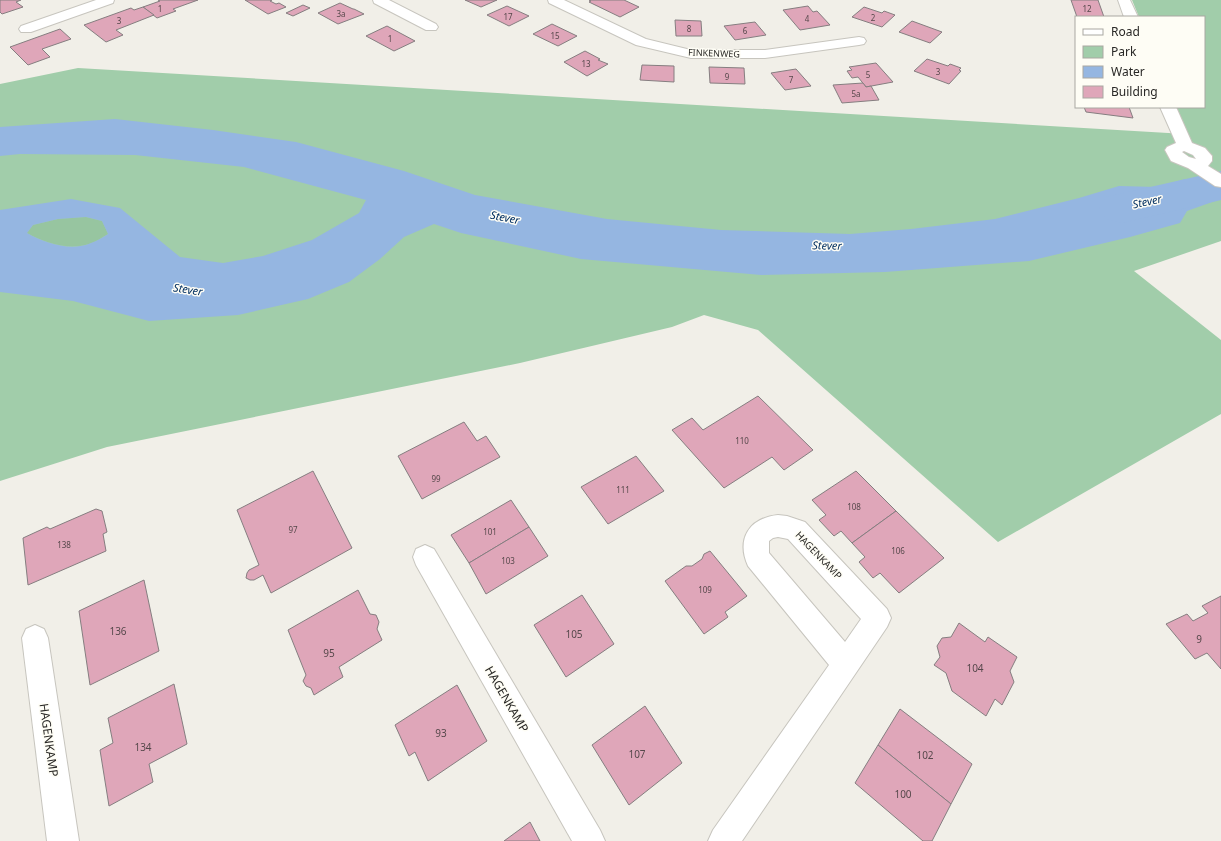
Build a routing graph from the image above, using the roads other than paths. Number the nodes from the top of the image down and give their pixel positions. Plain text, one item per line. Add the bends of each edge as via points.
1 (108, 0) edge
2 (379, 0) edge
3 (554, 0) edge
4 (1124, 0) edge
5 (1131, 16) edge
6 (431, 27) dead end
7 (26, 29) dead end
8 (859, 41) dead end
9 (1168, 108) edge
10 (1221, 182) edge
11 (424, 557) dead end
12 (35, 638) dead end
13 (846, 663) junction
14 (63, 841) edge
15 (589, 841) edge
16 (724, 841) edge

1 - 7 street
2 - 6 street
3 - 8 street, FINKENWEG via 641,42 692,54 765,54
4 - 5 street
9 - 10 street via 1185,146 1198,150 1204,156 1205,159 1197,166
11 - 15 street, HAGENKAMP
12 - 14 street, HAGENKAMP
13 - 13 street, HAGENKAMP via 878,618 796,530 774,525 764,529 757,537 757,558
13 - 16 street, HAGENKAMP

